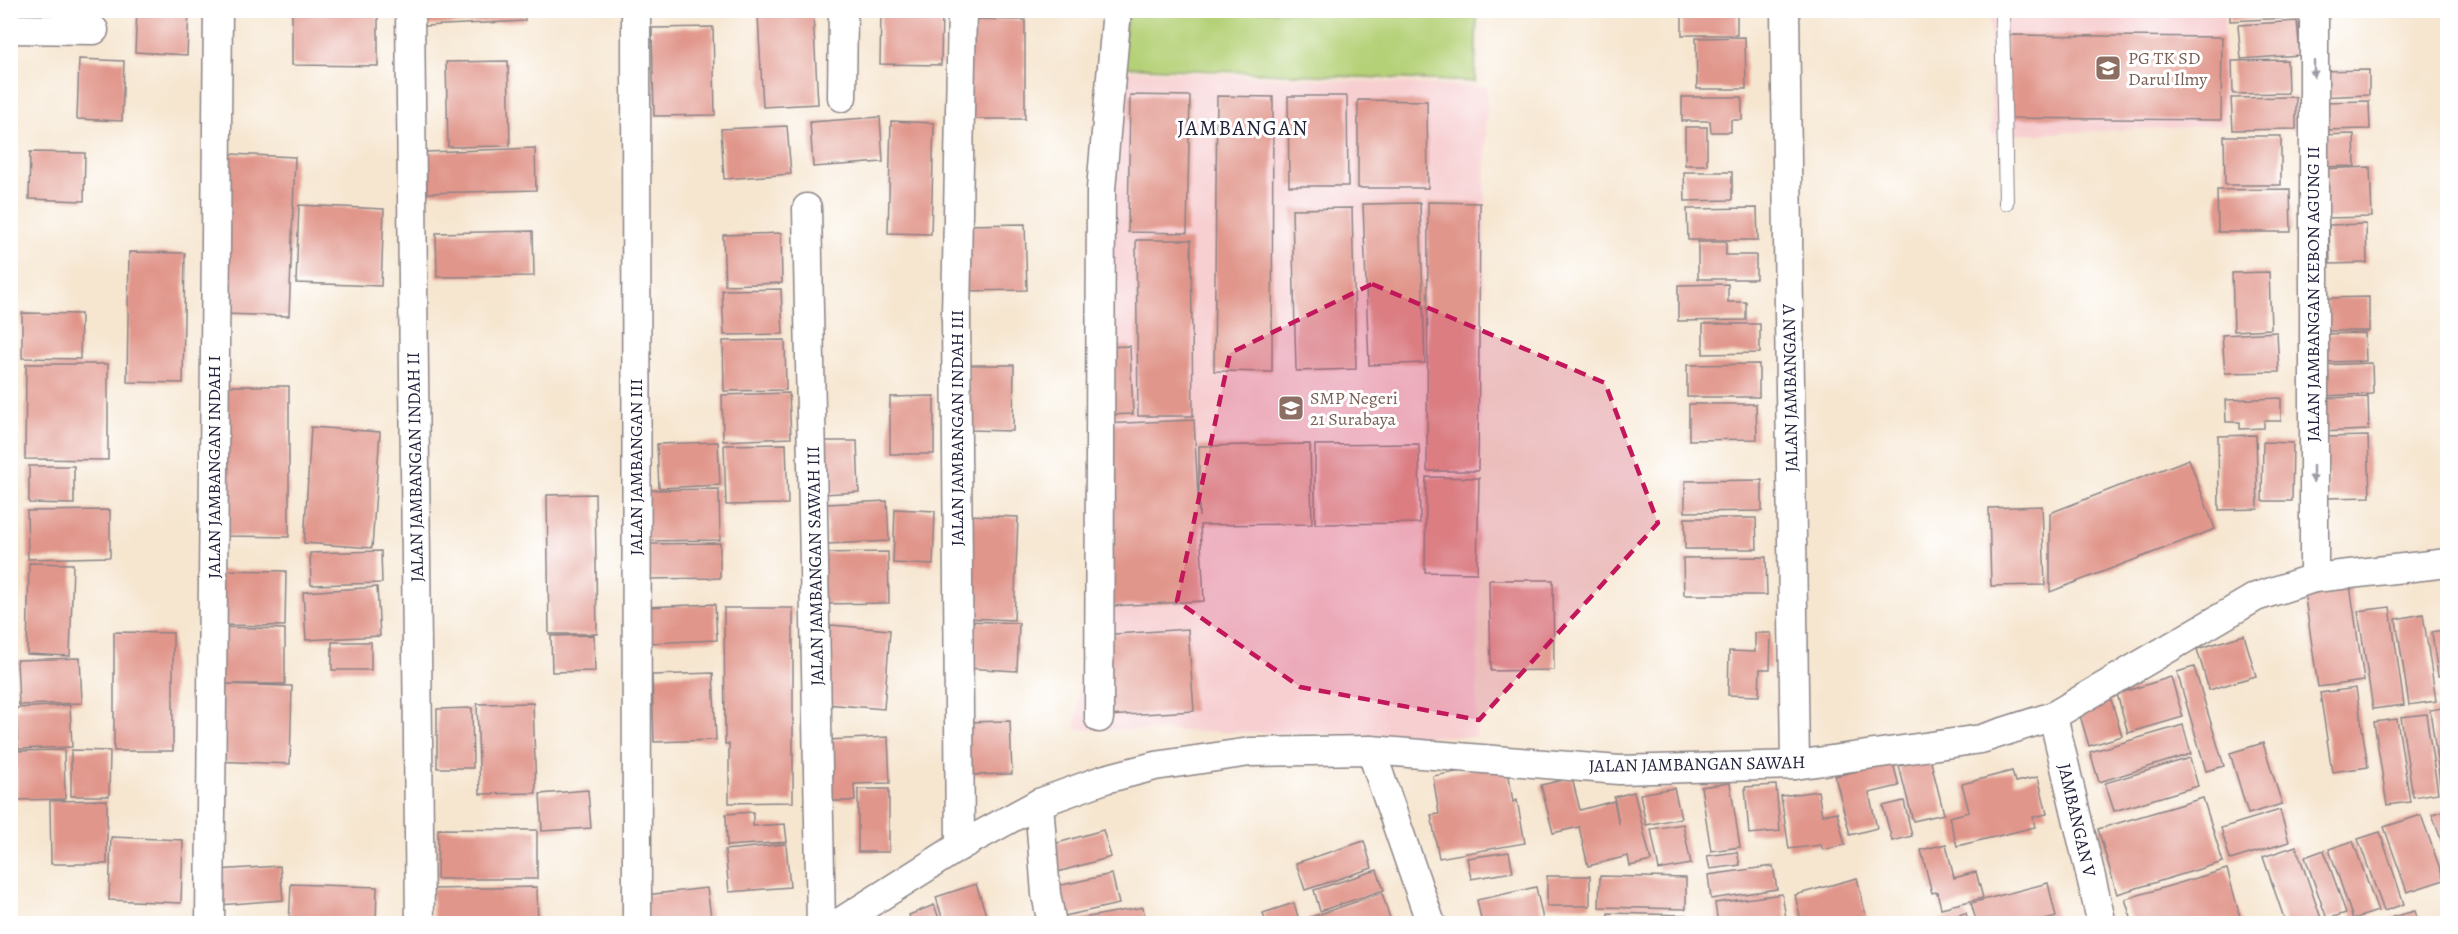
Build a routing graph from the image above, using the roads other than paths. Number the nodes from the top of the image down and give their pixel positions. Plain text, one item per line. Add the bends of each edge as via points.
1 (218, 10) edge
2 (410, 10) edge
3 (636, 10) edge
4 (843, 10) edge
5 (962, 10) edge
6 (1117, 10) edge
7 (1785, 10) edge
8 (2002, 10) edge
9 (2314, 10) edge
10 (16, 21) edge
11 (94, 30) dead end
12 (842, 97) dead end
13 (2006, 202) dead end
14 (807, 208) dead end
15 (2448, 563) edge
16 (2314, 578) junction
17 (2053, 716) junction
18 (1099, 718) dead end
19 (1371, 750) junction
20 (1795, 765) junction
21 (1039, 803) junction
22 (960, 846) junction
23 (210, 924) edge
24 (420, 924) edge
25 (637, 924) edge
26 (822, 924) edge
27 (837, 924) edge
28 (1052, 924) edge
29 (1431, 924) edge
30 (2102, 924) edge

1 - 23 street, JALAN JAMBANGAN INDAH I
2 - 24 street, JALAN JAMBANGAN INDAH II
3 - 25 street, JALAN JAMBANGAN III
4 - 12 street
5 - 22 street, JALAN JAMBANGAN INDAH III via 956,316
6 - 18 street via 1101,189
7 - 20 street, JALAN JAMBANGAN V
8 - 13 lane
9 -> 16 street, JALAN JAMBANGAN KEBON AGUNG II
10 - 11 street
14 - 26 street, JALAN JAMBANGAN SAWAH III
15 - 16 street, JALAN JAMBANGAN SAWAH
16 - 17 street, JALAN JAMBANGAN SAWAH via 2256,597
17 - 20 street, JALAN JAMBANGAN SAWAH via 1981,739
17 - 30 street, JAMBANGAN V
19 - 20 street, JALAN JAMBANGAN SAWAH via 1619,770
19 - 21 street, JALAN JAMBANGAN SAWAH via 1250,752 1155,766
19 - 29 street
21 - 22 street, JALAN JAMBANGAN SAWAH
21 - 28 street
22 - 27 street, JALAN JAMBANGAN SAWAH

